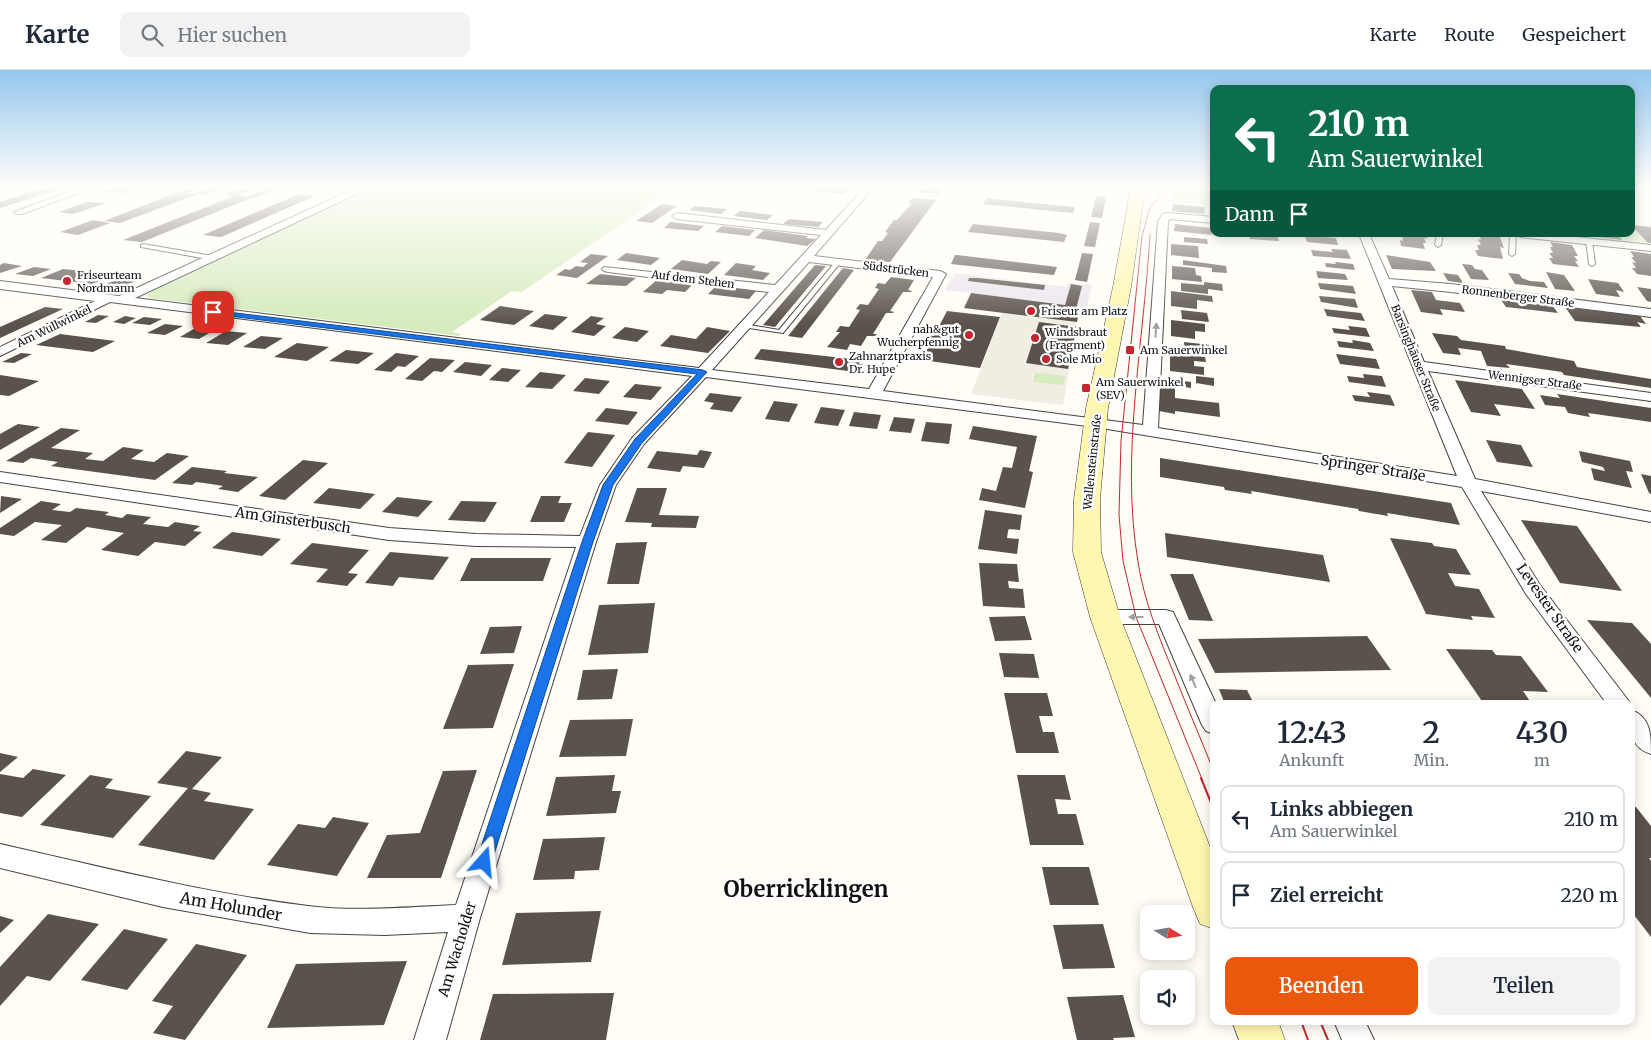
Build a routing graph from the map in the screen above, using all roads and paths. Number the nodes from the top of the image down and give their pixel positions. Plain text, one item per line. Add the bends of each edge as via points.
1 (266, 233) edge
2 (829, 233) edge
3 (1131, 233) edge
4 (1163, 233) edge
5 (1362, 237) edge
6 (1440, 237) edge
7 (1513, 237) edge
8 (1550, 237) edge
9 (1589, 241) junction
10 (143, 246) dead end
11 (1438, 246) dead end
12 (1651, 248) edge
13 (1512, 254) dead end
14 (213, 258) junction
15 (806, 258) junction
16 (838, 262) junction
17 (1592, 264) dead end
18 (608, 269) dead end
19 (1385, 282) junction
20 (0, 285) edge
21 (778, 289) junction
22 (113, 300) junction
23 (1651, 313) edge
24 (744, 326) junction
25 (0, 352) edge
26 (1418, 365) junction
27 (703, 372) junction
28 (874, 394) junction
29 (1651, 397) edge
30 (1095, 422) junction
31 (1150, 431) junction
32 (0, 477) edge
33 (1468, 483) junction
34 (1651, 517) edge
35 (587, 542) junction
36 (1105, 617) junction
37 (1617, 700) edge
38 (1210, 717) edge
39 (1635, 724) edge
40 (1651, 745) edge
41 (0, 856) edge
42 (1210, 899) edge
43 (466, 918) junction
44 (1256, 1025) edge
45 (1351, 1025) edge
46 (430, 1040) edge
47 (1262, 1040) edge
48 (1358, 1040) edge

1 - 14 street
2 - 15 street
3 - 30 street, Wallensteinstraße
31 -> 4 street
5 - 19 street, Barsinghäuser Straße
6 - 11 lane
7 - 13 lane
8 - 9 street
9 - 12 street
9 - 17 lane
10 - 14 lane
14 - 22 street
15 - 16 street, Südstrücken
15 - 21 street
16 - 24 lane via 781,332
16 - 28 street, Südstrücken via 940,274
18 - 21 street, Auf dem Stehen
19 - 23 street, Ronnenberger Straße
19 - 26 street, Barsinghäuser Straße
20 - 22 street
21 - 24 street
22 - 25 street, Am Wullwinkel
22 - 27 street
24 - 27 street
26 - 29 street, Wennigser Straße
26 - 33 street, Barsinghäuser Straße
27 - 28 street
27 - 35 street, Am Wacholder via 633,449 608,485
28 - 30 street
30 - 31 street, Springer Straße
30 - 36 street, Wallensteinstraße via 1085,532 1087,552
31 - 33 street, Springer Straße
32 - 35 street, Am Ginsterbusch via 389,534
33 - 34 street, Springer Straße
33 - 37 street, Levester Straße via 1533,589
35 - 43 street, Am Wacholder
38 -> 36 street via 1166,617
36 - 42 street, Wallensteinstraße
39 - 40 street
41 - 43 street, Am Holunder via 163,894 310,920 385,922
43 - 46 street, Am Wacholder
44 - 47 street
45 - 48 street

